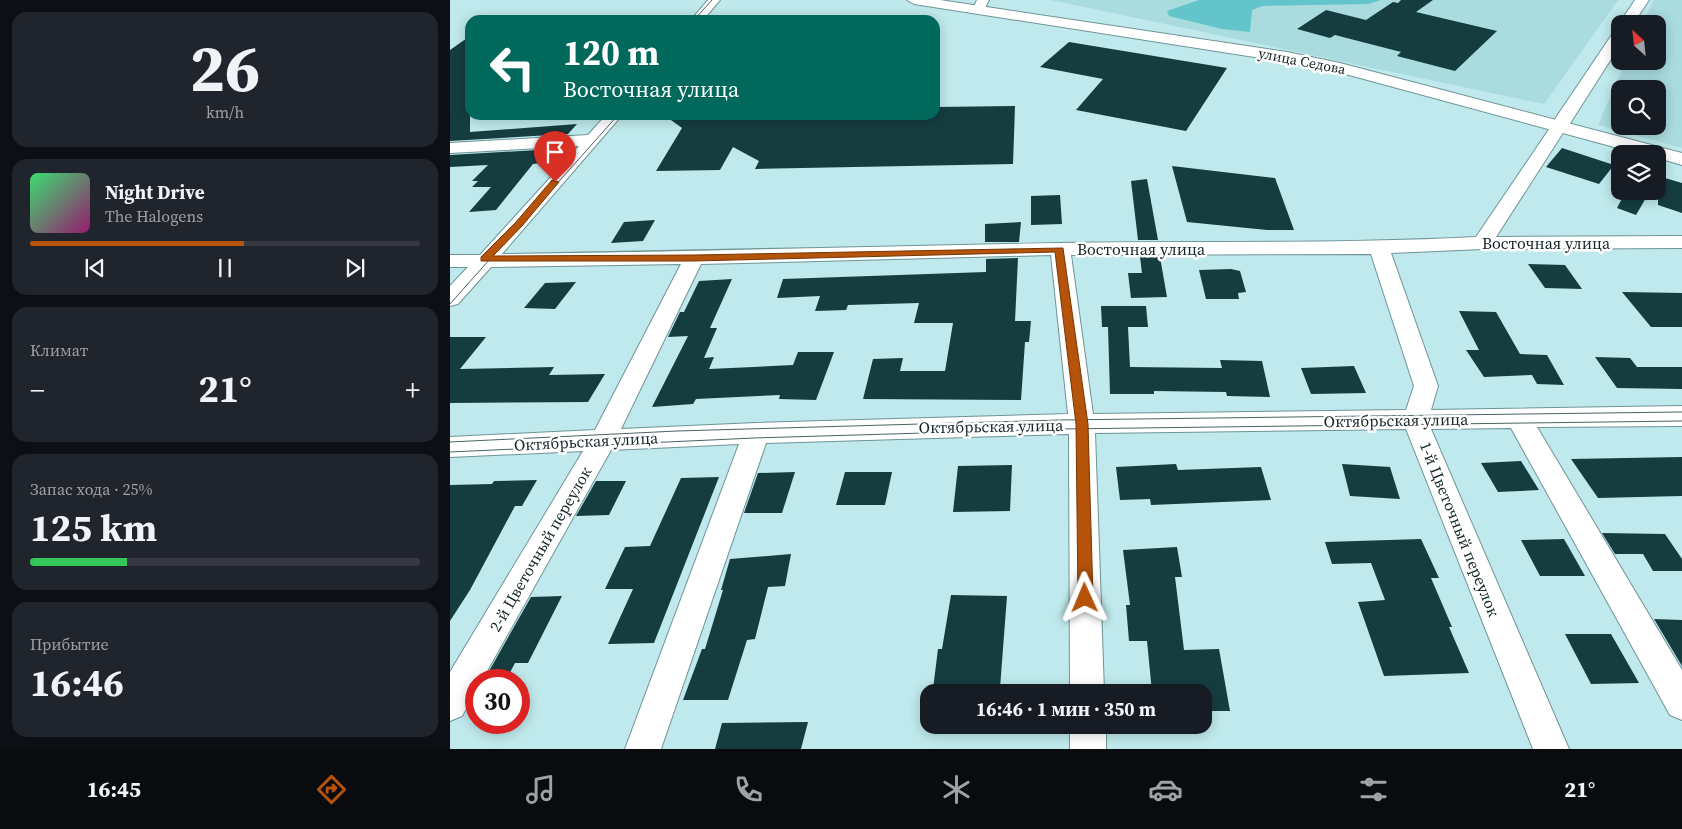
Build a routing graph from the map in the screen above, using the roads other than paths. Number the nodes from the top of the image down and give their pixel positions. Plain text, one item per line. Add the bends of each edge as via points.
1 (714, 0) edge
2 (914, 0) edge
3 (1642, 0) edge
4 (981, 5) edge
5 (701, 15) edge
6 (1632, 15) edge
7 (1611, 47) edge
8 (609, 120) edge
9 (1560, 126) junction
10 (591, 140) junction
11 (450, 148) edge
12 (1682, 159) edge
13 (1682, 242) edge
14 (1482, 243) junction
15 (1380, 248) junction
16 (1060, 250) junction
17 (694, 258) junction
18 (485, 259) junction
19 (450, 261) edge
20 (450, 299) edge
21 (1682, 416) edge
22 (1518, 418) junction
23 (1416, 421) junction
24 (1082, 424) junction
25 (756, 432) junction
26 (603, 441) junction
27 (450, 447) edge
28 (1087, 684) edge
29 (1682, 703) edge
30 (450, 704) edge
31 (1088, 734) edge
32 (643, 749) edge
33 (1088, 749) edge
34 (1551, 749) edge

1 - 5 street
2 - 4 main road, улица Седова
3 - 6 main road
4 - 9 main road, улица Седова via 1305,60
7 - 9 main road
8 - 10 street
9 - 12 main road, улица Седова
9 - 14 street
10 - 11 street
10 - 18 street
13 - 14 street, Восточная улица
14 - 15 street, Восточная улица
15 - 16 street, Восточная улица
15 - 23 street, 1-й Цветочный переулок via 1426,386
16 - 17 street, Восточная улица
16 - 24 street
17 - 18 street, Восточная улица
17 - 26 street, 2-й Цветочный переулок
18 - 19 street, Восточная улица
18 - 20 street
21 - 22 street, Октябрьская улица
22 - 23 street, Октябрьская улица
22 - 29 street
23 - 24 street, Октябрьская улица
23 - 34 street, 1-й Цветочный переулок
24 - 25 street, Октябрьская улица
24 - 28 street
25 - 26 street, Октябрьская улица
25 - 32 street
26 - 27 street, Октябрьская улица
26 - 30 street, 2-й Цветочный переулок
31 - 33 street

